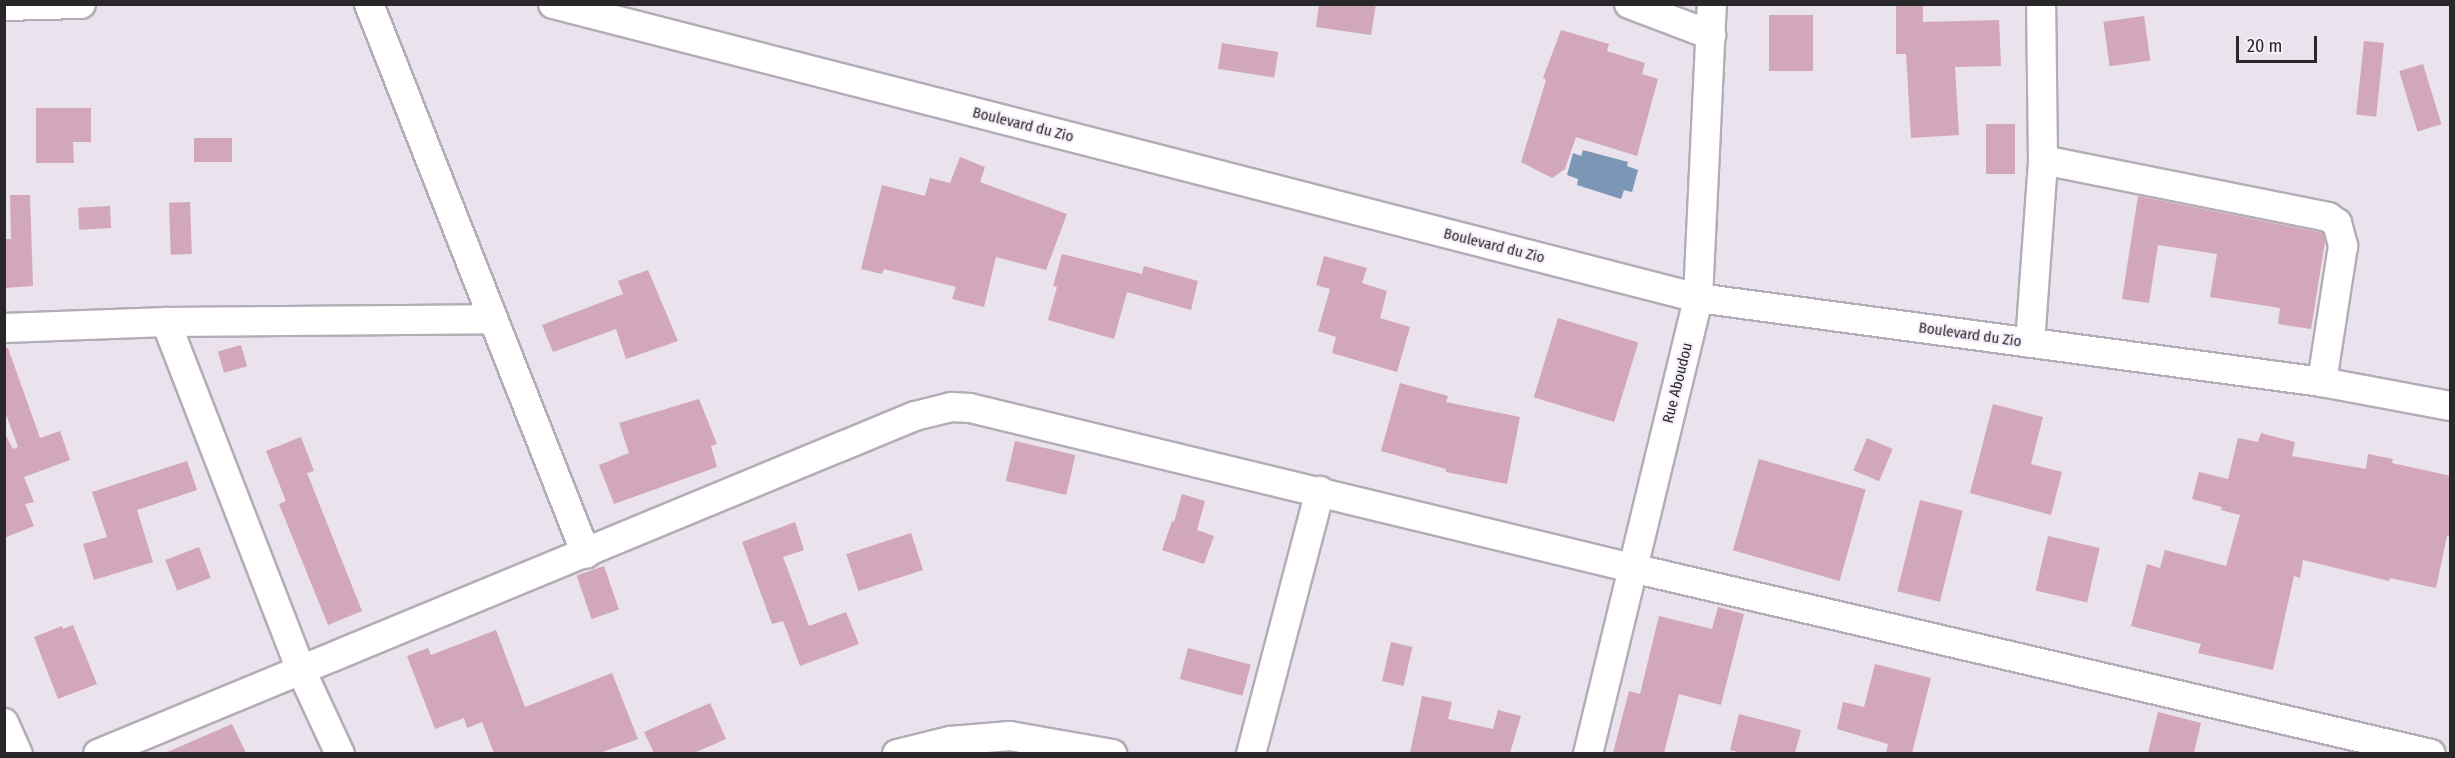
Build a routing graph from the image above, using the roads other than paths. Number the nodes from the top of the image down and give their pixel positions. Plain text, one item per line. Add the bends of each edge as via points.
1 (81, 4) edge
2 (369, 4) edge
3 (553, 4) edge
4 (1629, 4) edge
5 (1712, 4) edge
6 (2042, 4) edge
7 (4, 6) edge
8 (1711, 35) junction
9 (2043, 160) junction
10 (1698, 298) junction
11 (493, 319) junction
12 (166, 322) junction
13 (4, 328) edge
14 (2030, 343) junction
15 (2322, 382) junction
16 (2451, 406) edge
17 (1320, 491) junction
18 (586, 554) junction
19 (1632, 568) junction
20 (300, 668) junction
21 (4, 723) edge
22 (18, 753) edge
23 (98, 753) edge
24 (340, 753) edge
25 (901, 753) edge
26 (1112, 753) edge
27 (1251, 753) edge
28 (1588, 753) edge
29 (2431, 753) edge

1 - 7 street
2 - 11 street
3 - 10 street, Boulevard du Zio
4 - 8 street
5 - 8 street, Rue Aboudou
6 - 9 street
8 - 10 street, Rue Aboudou
9 - 14 street
9 - 15 street via 2328,217 2337,223 2343,246
10 - 14 street, Boulevard du Zio
10 - 19 street, Rue Aboudou
11 - 12 street
11 - 18 street
12 - 13 street
12 - 20 street
14 - 15 street, Boulevard du Zio
15 - 16 street, Boulevard du Zio
17 - 18 street via 970,408 952,407 915,416
17 - 19 street
17 - 27 street
18 - 20 street
19 - 28 street, Rue Aboudou
19 - 29 street
20 - 23 street
20 - 24 street
21 - 22 street
25 - 26 street via 950,741 1010,736

